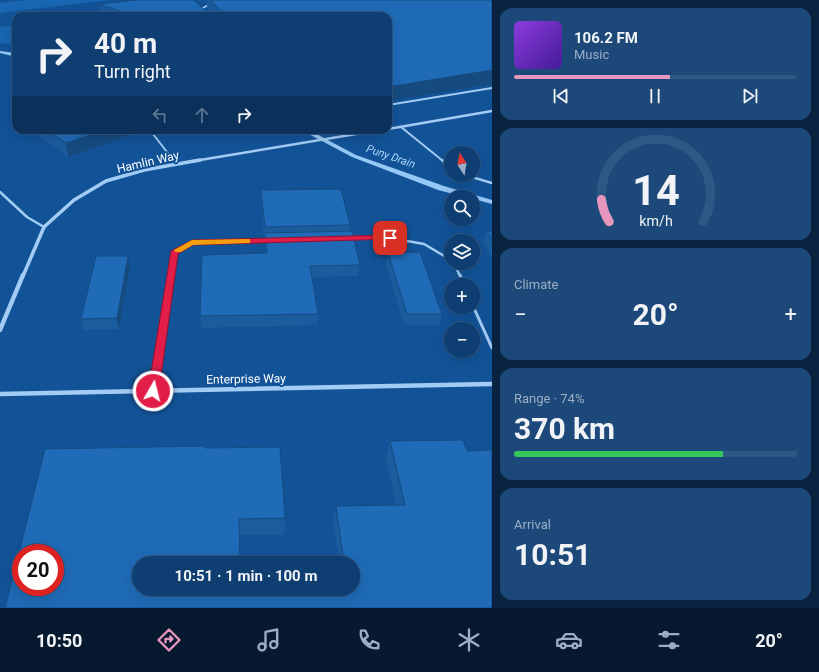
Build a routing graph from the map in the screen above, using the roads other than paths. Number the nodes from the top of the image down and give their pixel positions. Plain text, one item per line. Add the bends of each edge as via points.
1 (214, 3) edge
2 (203, 12) edge
3 (492, 88) edge
4 (392, 104) edge
5 (492, 111) edge
6 (401, 126) junction
7 (392, 128) edge
8 (154, 134) edge
9 (350, 134) edge
10 (444, 162) edge
11 (176, 164) junction
12 (480, 179) edge
13 (492, 183) edge
14 (0, 192) edge
15 (44, 228) junction
16 (350, 238) edge
17 (271, 240) edge
18 (444, 256) edge
19 (477, 314) edge
20 (0, 330) edge
21 (492, 348) edge
22 (492, 384) edge
23 (153, 391) junction
24 (0, 394) edge

1 - 2 lane via 200,8
3 - 4 lane
5 - 6 street
6 - 7 street
6 - 10 lane
8 - 11 lane
9 - 11 street, Hamlin Way
11 - 15 street, Hamlin Way via 106,181 74,200
12 - 13 lane
14 - 15 lane via 27,217
15 - 20 street, Hamlin Way
16 - 18 lane via 390,238 424,244
17 - 23 lane via 192,242 174,252
19 - 21 lane
22 - 23 street, Enterprise Way
23 - 24 street, Enterprise Way

